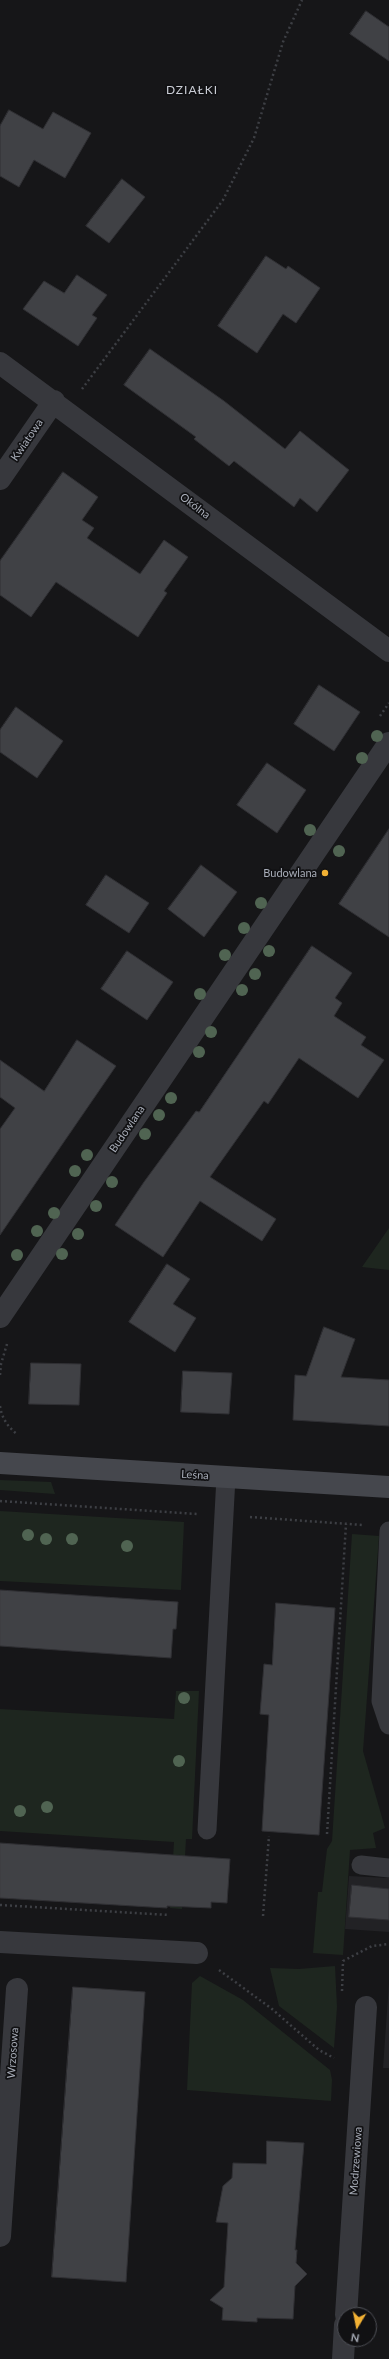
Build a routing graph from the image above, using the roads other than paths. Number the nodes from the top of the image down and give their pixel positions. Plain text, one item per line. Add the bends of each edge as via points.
1 (0, 363) edge
2 (60, 406) junction
3 (0, 479) edge
4 (389, 651) edge
5 (389, 743) edge
6 (0, 1317) edge
7 (0, 1463) edge
8 (226, 1477) junction
9 (389, 1487) edge
10 (389, 1530) edge
11 (389, 1724) edge
12 (207, 1830) dead end
13 (361, 1865) dead end
14 (389, 1868) edge
15 (0, 1942) edge
16 (197, 1953) road end
17 (17, 1989) dead end
18 (366, 2007) dead end
19 (0, 2236) edge
20 (347, 2307) edge
21 (344, 2347) edge
22 (343, 2359) edge

1 - 2 street, Okólna
2 - 3 street, Kwiatowa
2 - 4 street, Okólna
5 - 6 street, Budowlana
7 - 8 street, Leśna
8 - 9 street, Leśna
8 - 12 lane
10 - 11 lane via 381,1701
13 - 14 lane
15 - 16 street
17 - 19 street, Wrzosowa
18 - 20 street, Modrzewiowa
21 - 22 street

